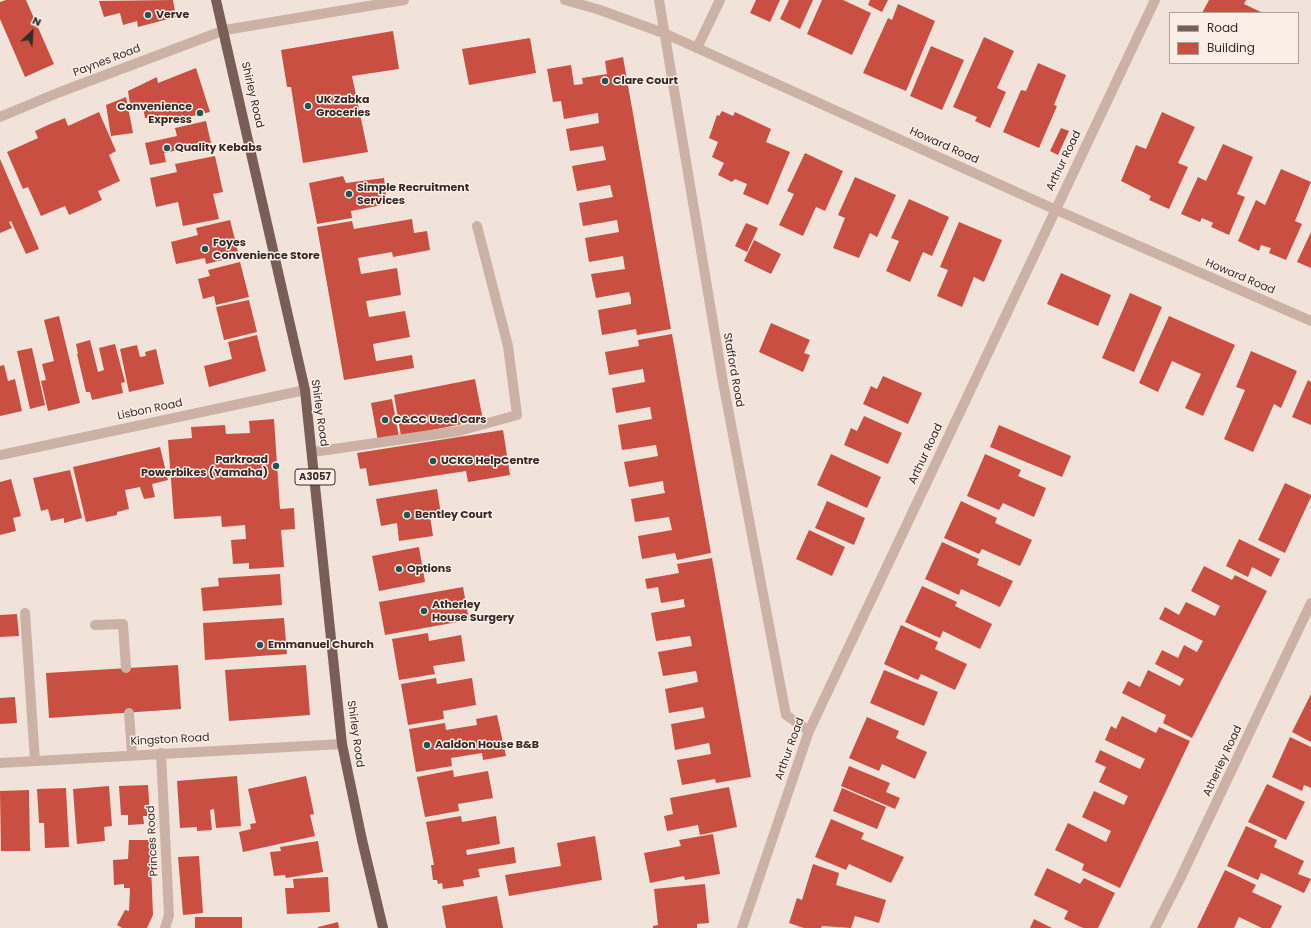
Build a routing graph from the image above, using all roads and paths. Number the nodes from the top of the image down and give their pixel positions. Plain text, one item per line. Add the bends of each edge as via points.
1 (216, 0) edge
2 (404, 0) edge
3 (565, 0) edge
4 (659, 0) edge
5 (720, 0) edge
6 (1155, 0) edge
7 (224, 30) junction
8 (666, 34) junction
9 (697, 48) junction
10 (0, 117) edge
11 (1054, 209) junction
12 (477, 226) dead end
13 (1311, 321) edge
14 (305, 390) junction
15 (312, 452) junction
16 (0, 455) edge
17 (1311, 603) edge
18 (25, 613) dead end
19 (95, 625) dead end
20 (126, 668) dead end
21 (129, 712) dead end
22 (809, 731) junction
23 (342, 744) junction
24 (161, 753) junction
25 (132, 754) junction
26 (35, 761) junction
27 (0, 763) edge
28 (165, 928) edge
29 (383, 928) edge
30 (742, 928) edge
31 (1155, 928) edge

1 - 7 main road, Shirley Road / A3057
2 - 7 street
3 - 8 street, Howard Road
4 - 8 street, Stafford Road
5 - 9 street
6 - 11 street, Arthur Road
7 - 10 street, Paynes Road
7 - 14 main road, Shirley Road / A3057
8 - 9 street, Howard Road
8 - 22 street, Stafford Road via 723,382 786,715
9 - 11 street, Howard Road
11 - 13 street, Howard Road
11 - 22 street, Arthur Road
12 - 15 street via 508,346 517,415 459,431
14 - 15 main road, Shirley Road / A3057
14 - 16 street, Lisbon Road
15 - 23 main road, Shirley Road / A3057
17 - 31 street, Atherley Road
18 - 26 street
19 - 20 street via 123,624
21 - 25 street
22 - 30 street, Arthur Road
23 - 24 street, Kingston Road
23 - 29 main road, Shirley Road / A3057
24 - 25 street, Kingston Road
24 - 28 street, Princes Road via 169,916
25 - 26 street, Kingston Road
26 - 27 street, Kingston Road

